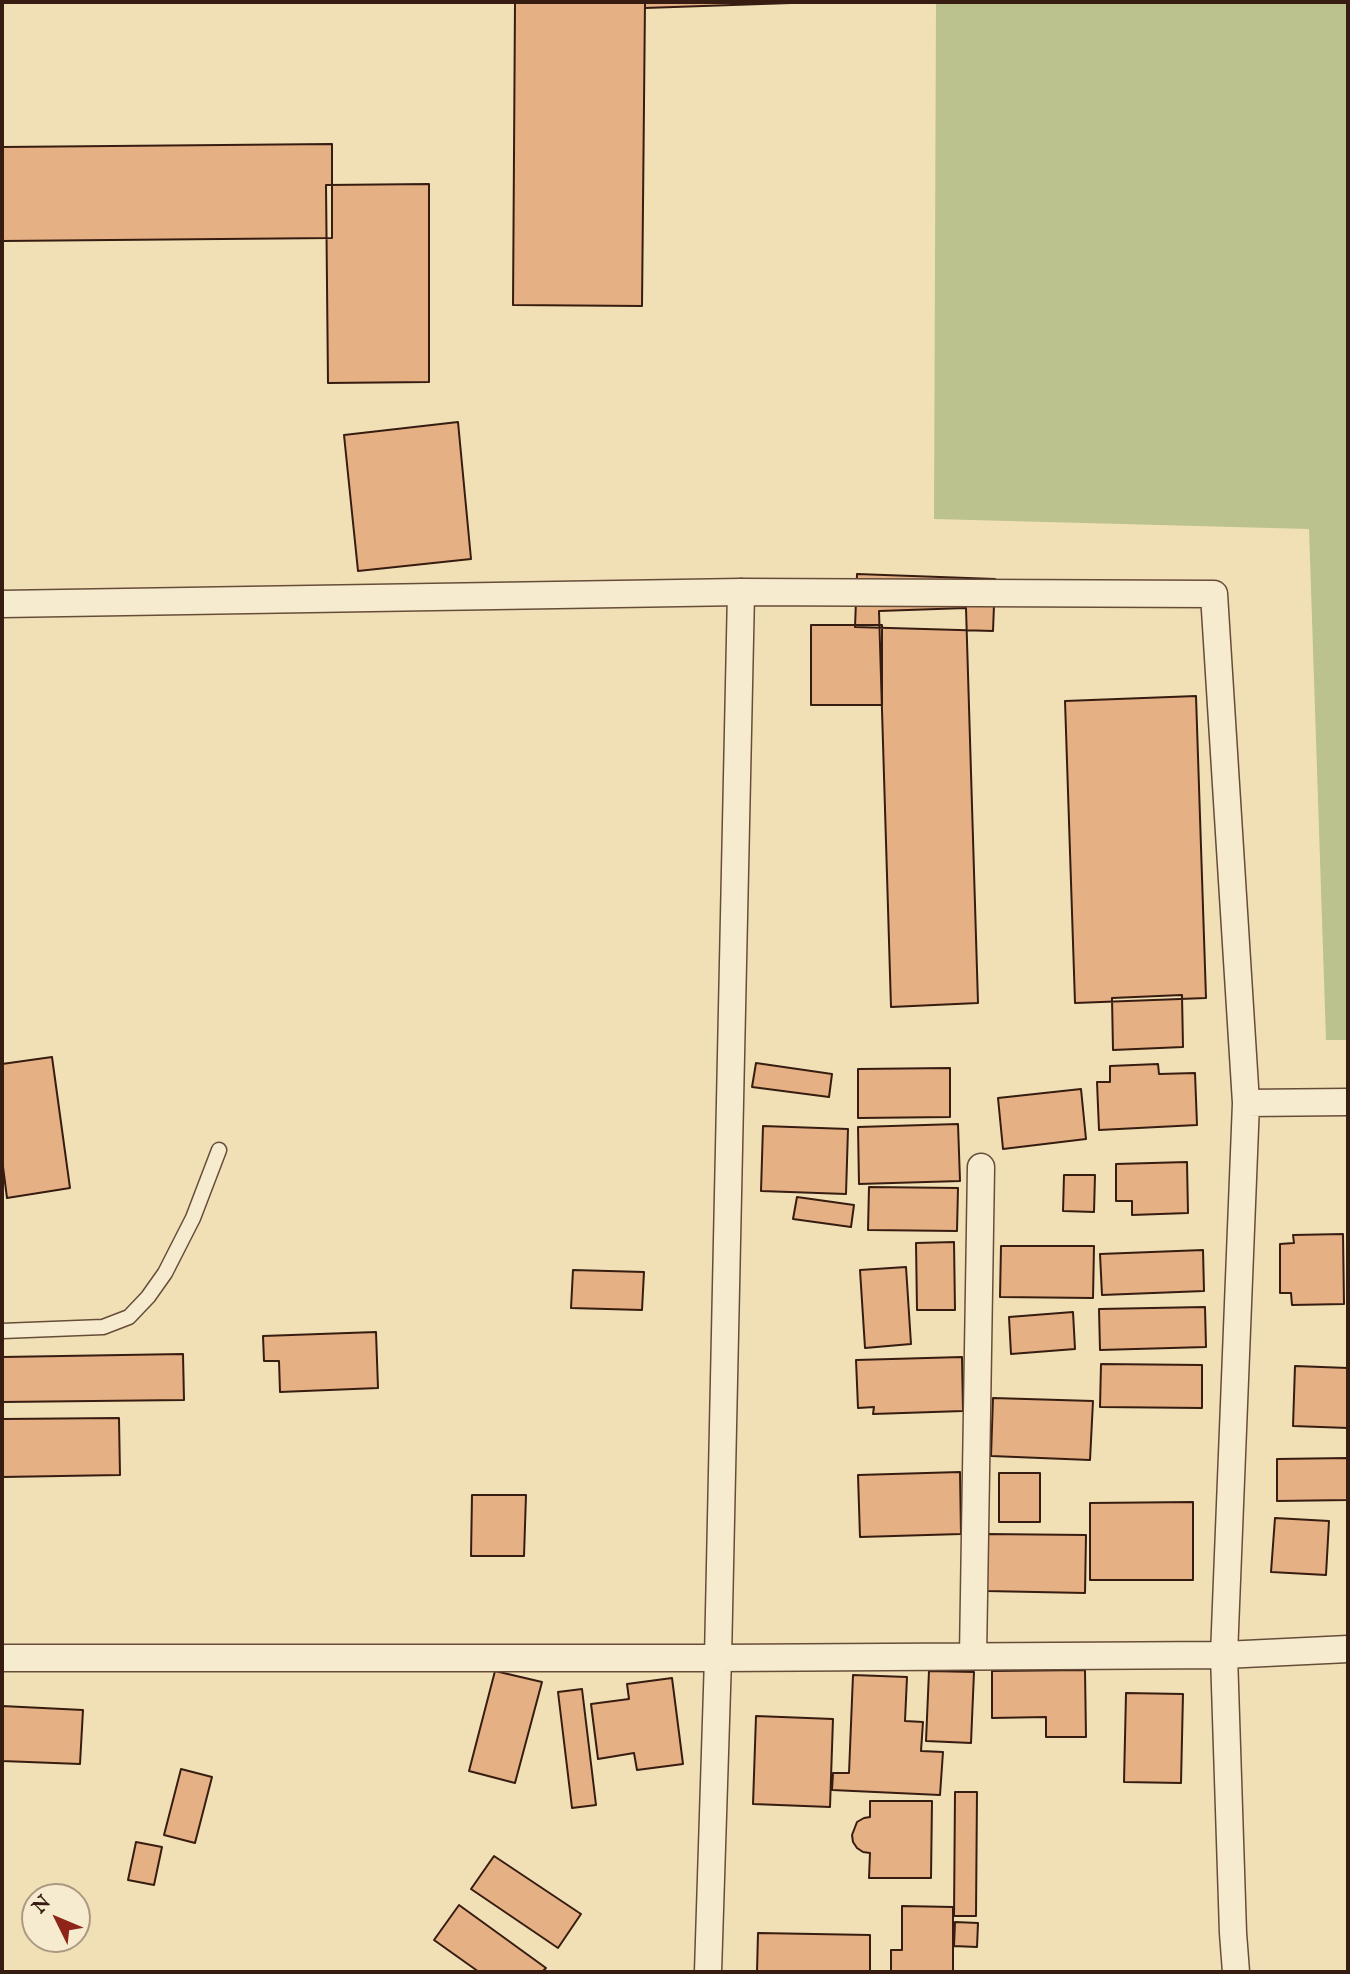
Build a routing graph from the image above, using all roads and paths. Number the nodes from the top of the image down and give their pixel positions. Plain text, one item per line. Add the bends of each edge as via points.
1 (741, 592) junction
2 (2, 604) edge
3 (1348, 1102) edge
4 (1246, 1103) junction
5 (219, 1150) dead end
6 (981, 1167) dead end
7 (2, 1331) edge
8 (1348, 1649) edge
9 (1224, 1655) junction
10 (973, 1656) junction
11 (2, 1658) edge
12 (718, 1658) junction
13 (708, 1972) edge
14 (1236, 1972) edge

1 - 2 street
1 - 4 street via 1214,594
1 - 12 street
3 - 4 street
4 - 9 street
5 - 7 lane via 193,1218 164,1273 129,1317 103,1327
6 - 10 street
8 - 9 street
9 - 10 street
9 - 14 street
10 - 12 street
11 - 12 street
12 - 13 street

